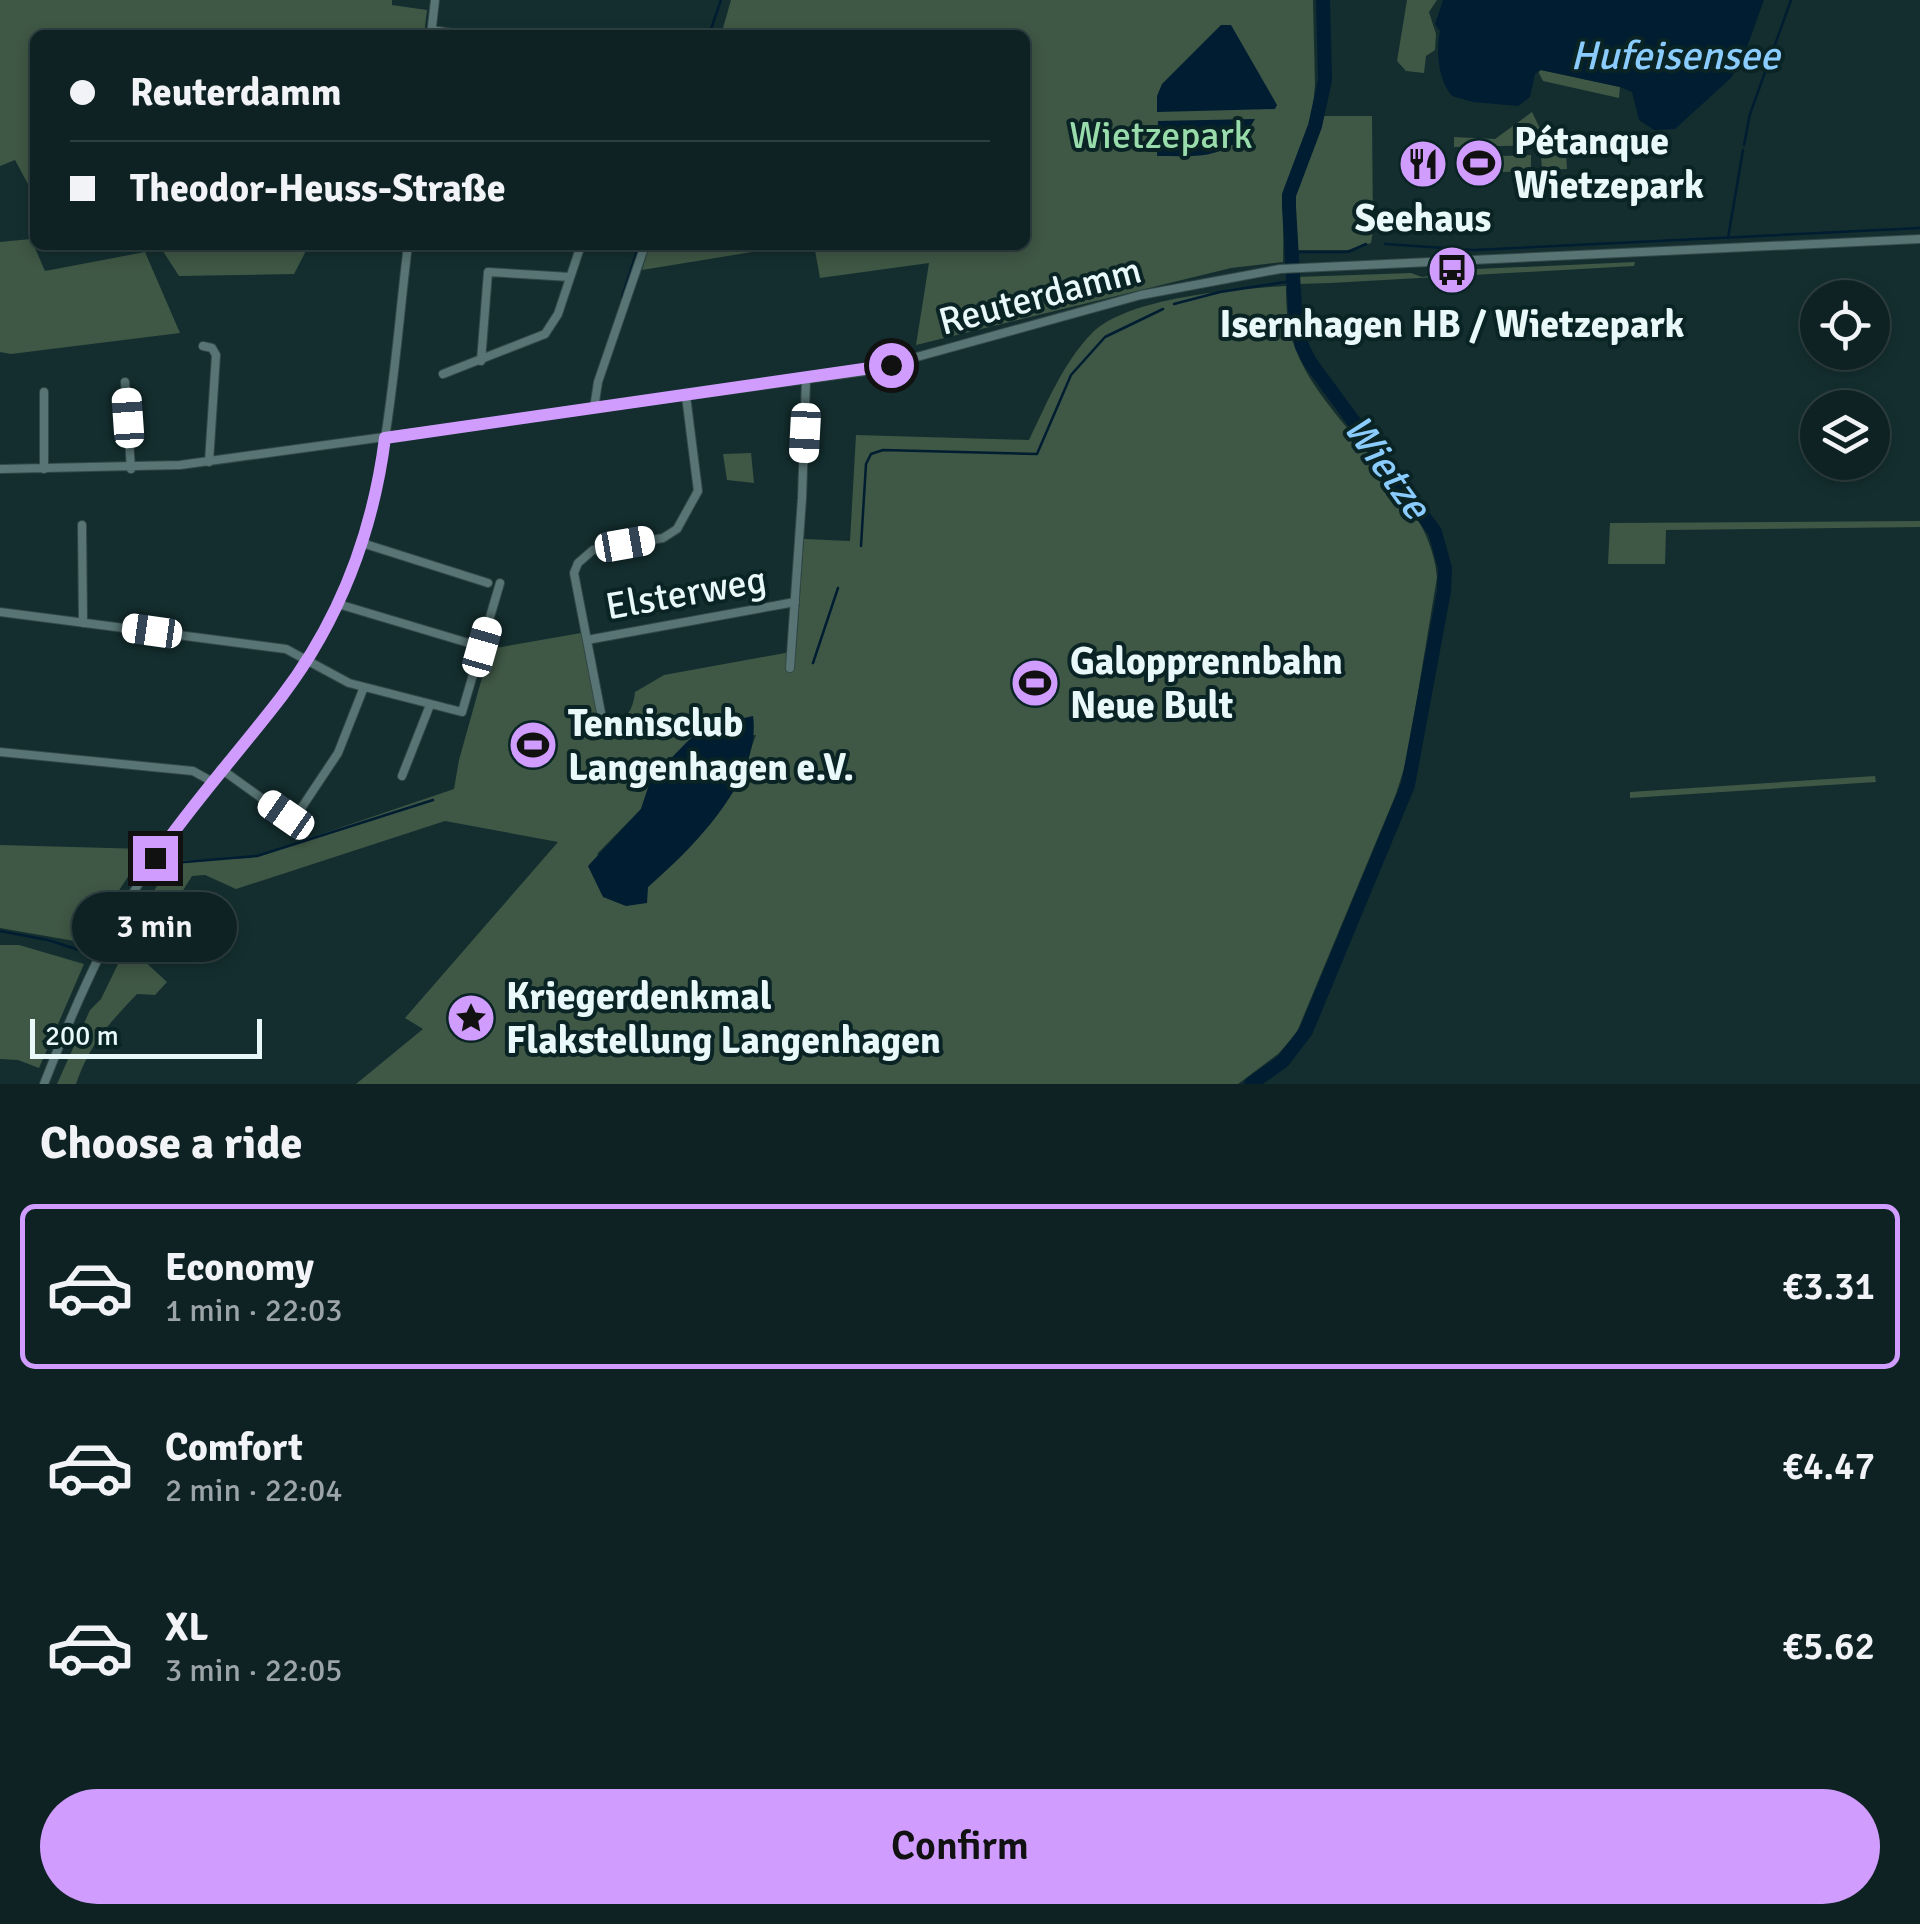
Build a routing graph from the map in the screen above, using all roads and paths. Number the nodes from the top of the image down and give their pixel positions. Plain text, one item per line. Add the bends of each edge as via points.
1 (435, 0) edge
2 (431, 30) edge
3 (1920, 239) edge
4 (407, 250) edge
5 (579, 250) edge
6 (644, 250) edge
7 (570, 277) junction
8 (203, 346) dead end
9 (481, 360) junction
10 (443, 374) dead end
11 (806, 380) junction
12 (125, 382) dead end
13 (44, 392) dead end
14 (686, 396) junction
15 (594, 408) junction
16 (385, 438) junction
17 (209, 462) junction
18 (131, 468) junction
19 (0, 469) edge
20 (44, 469) junction
21 (82, 525) dead end
22 (362, 544) junction
23 (488, 582) dead end
24 (500, 583) dead end
25 (795, 602) junction
26 (338, 604) junction
27 (0, 612) edge
28 (83, 623) junction
29 (587, 640) junction
30 (482, 647) junction
31 (307, 660) junction
32 (790, 668) dead end
33 (364, 687) junction
34 (430, 705) junction
35 (601, 713) dead end
36 (0, 752) edge
37 (220, 769) junction
38 (402, 776) dead end
39 (211, 782) junction
40 (44, 1084) edge

1 - 2 street
3 - 11 street, Reuterdamm via 1280,269 1182,286 891,365
4 - 16 street
5 - 7 street
6 - 15 street
7 - 9 street via 544,334
7 - 9 street via 488,272
8 - 17 street via 216,355
9 - 10 street
11 - 14 street, Reuterdamm
11 - 25 street
12 - 18 street
13 - 20 street
14 - 15 street, Reuterdamm
14 - 29 street via 695,498 671,534 593,550 578,563 574,576
15 - 16 street, Reuterdamm
16 - 17 street, Reuterdamm
16 - 22 street
17 - 18 street, Reuterdamm
18 - 20 street, Reuterdamm
19 - 20 street, Reuterdamm
21 - 28 street
22 - 23 street
22 - 26 street
24 - 30 street
25 - 29 street, Elsterweg
25 - 32 street
26 - 30 street
26 - 31 street
27 - 28 street
28 - 31 street via 286,648
29 - 35 street
30 - 34 street via 462,712
31 - 33 street
31 - 37 street
33 - 34 street
33 - 37 street via 338,753 296,816
34 - 38 street
36 - 39 street via 193,771
37 - 39 street
39 - 40 street via 128,900

